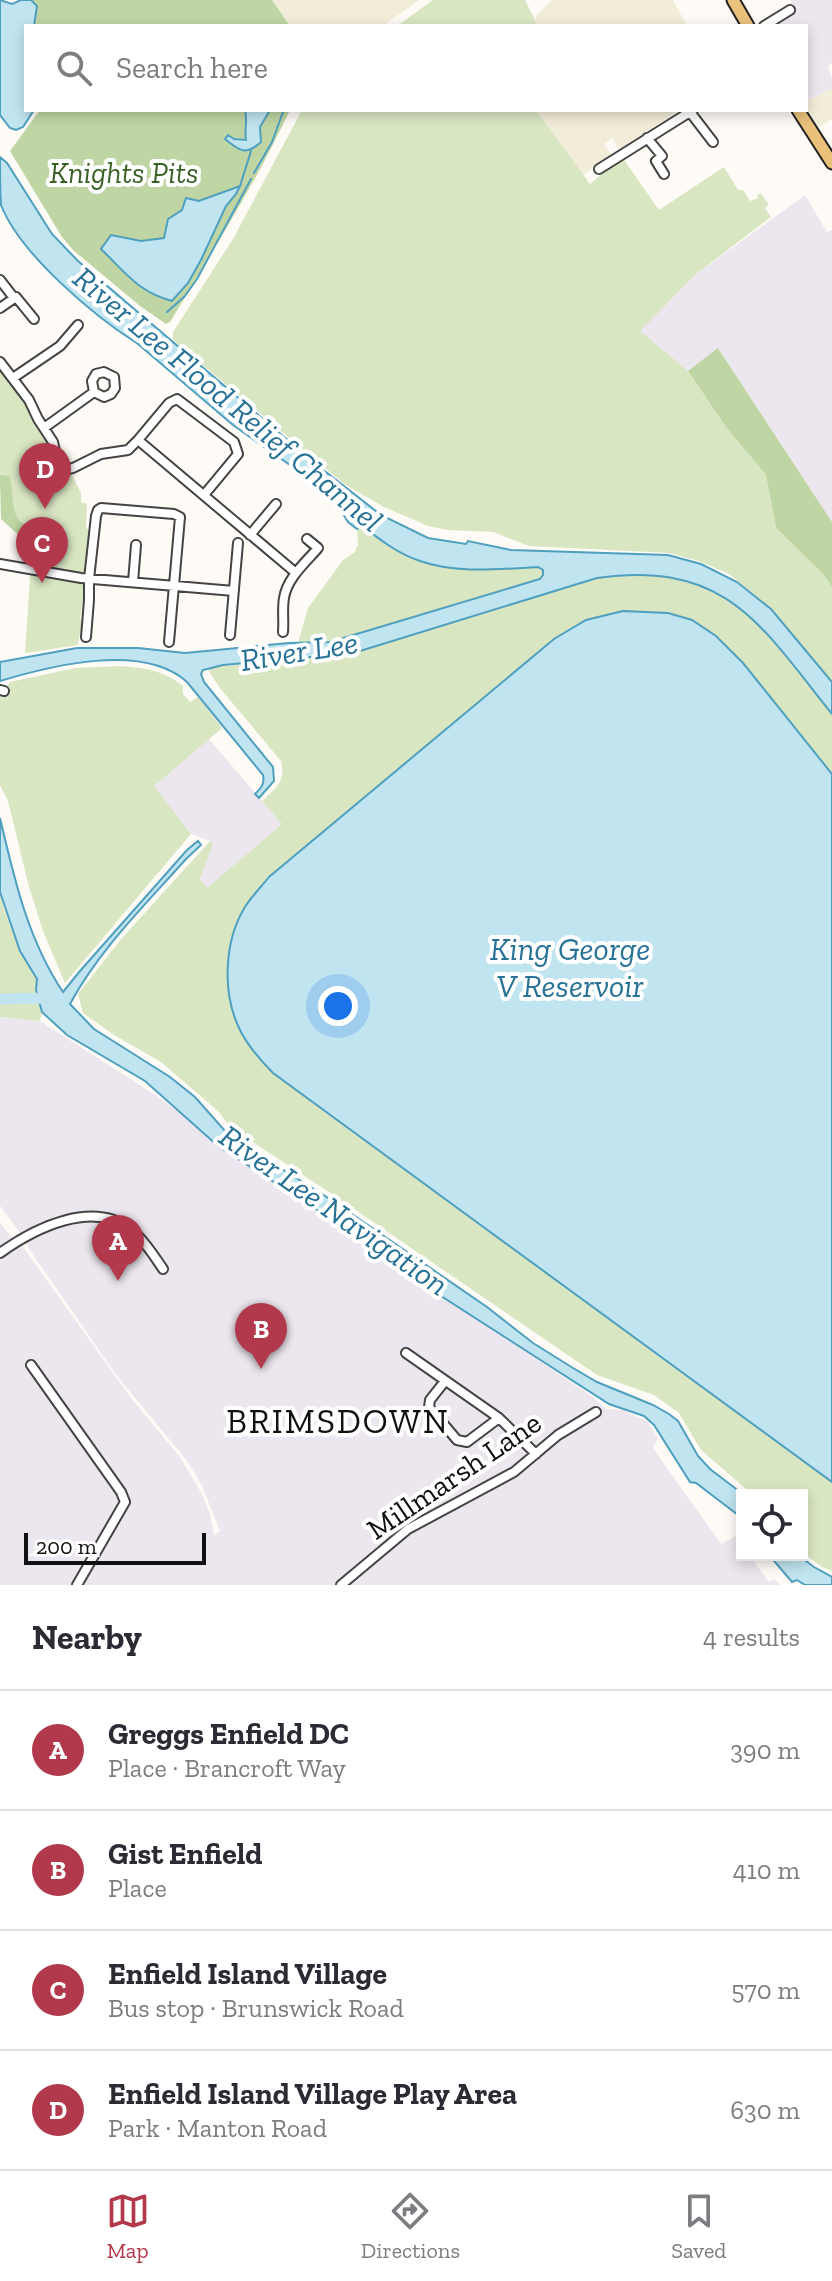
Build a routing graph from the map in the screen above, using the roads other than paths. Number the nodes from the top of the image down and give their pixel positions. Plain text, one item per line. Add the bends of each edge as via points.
1 (733, 0) edge
2 (790, 10) dead end
3 (747, 24) edge
4 (767, 24) edge
5 (690, 112) edge
6 (693, 112) edge
7 (799, 112) edge
8 (647, 138) junction
9 (713, 142) dead end
10 (832, 163) edge
11 (599, 169) dead end
12 (664, 174) dead end
13 (0, 280) edge
14 (14, 298) junction
15 (0, 308) edge
16 (34, 319) dead end
17 (78, 325) dead end
18 (0, 362) edge
19 (13, 378) junction
20 (94, 392) junction
21 (44, 428) junction
22 (138, 440) junction
23 (204, 495) junction
24 (276, 504) dead end
25 (250, 535) junction
26 (307, 539) dead end
27 (238, 543) dead end
28 (136, 545) dead end
29 (0, 564) edge
30 (296, 573) junction
31 (89, 579) junction
32 (133, 582) junction
33 (175, 586) junction
34 (234, 591) junction
35 (283, 632) dead end
36 (230, 635) dead end
37 (86, 637) dead end
38 (169, 642) dead end
39 (0, 1253) edge
40 (163, 1269) dead end
41 (406, 1353) dead end
42 (31, 1365) dead end
43 (445, 1381) junction
44 (596, 1412) dead end
45 (499, 1418) junction
46 (536, 1454) junction
47 (77, 1585) edge
48 (341, 1585) edge

1 - 3 main road
2 - 4 street
5 - 8 street
6 - 9 street
7 - 10 main road
8 - 11 street
8 - 12 street via 662,156 656,161
13 - 14 street
14 - 15 street
14 - 16 street
17 - 19 street via 60,346
18 - 19 street
19 - 21 street
20 - 20 street via 111,394 117,375 96,374
20 - 21 street
21 - 22 street via 62,470 101,454 128,450
22 - 23 street
22 - 23 street via 177,399 234,442 238,454
23 - 25 street
24 - 25 street
25 - 30 street
26 - 30 street via 318,548
27 - 34 street
28 - 32 street
29 - 31 street
30 - 35 street via 284,599
31 - 32 street
31 - 33 street via 98,510 147,511 180,517
31 - 37 street
32 - 33 street
33 - 34 street
33 - 38 street
34 - 36 street
39 - 40 street via 72,1217 95,1216 130,1229
41 - 43 street
42 - 47 street via 125,1502
43 - 45 street
43 - 45 street via 429,1407 457,1440 467,1442
44 - 46 street, Millmarsh Lane
45 - 46 street
46 - 48 street, Millmarsh Lane via 494,1484 408,1529

